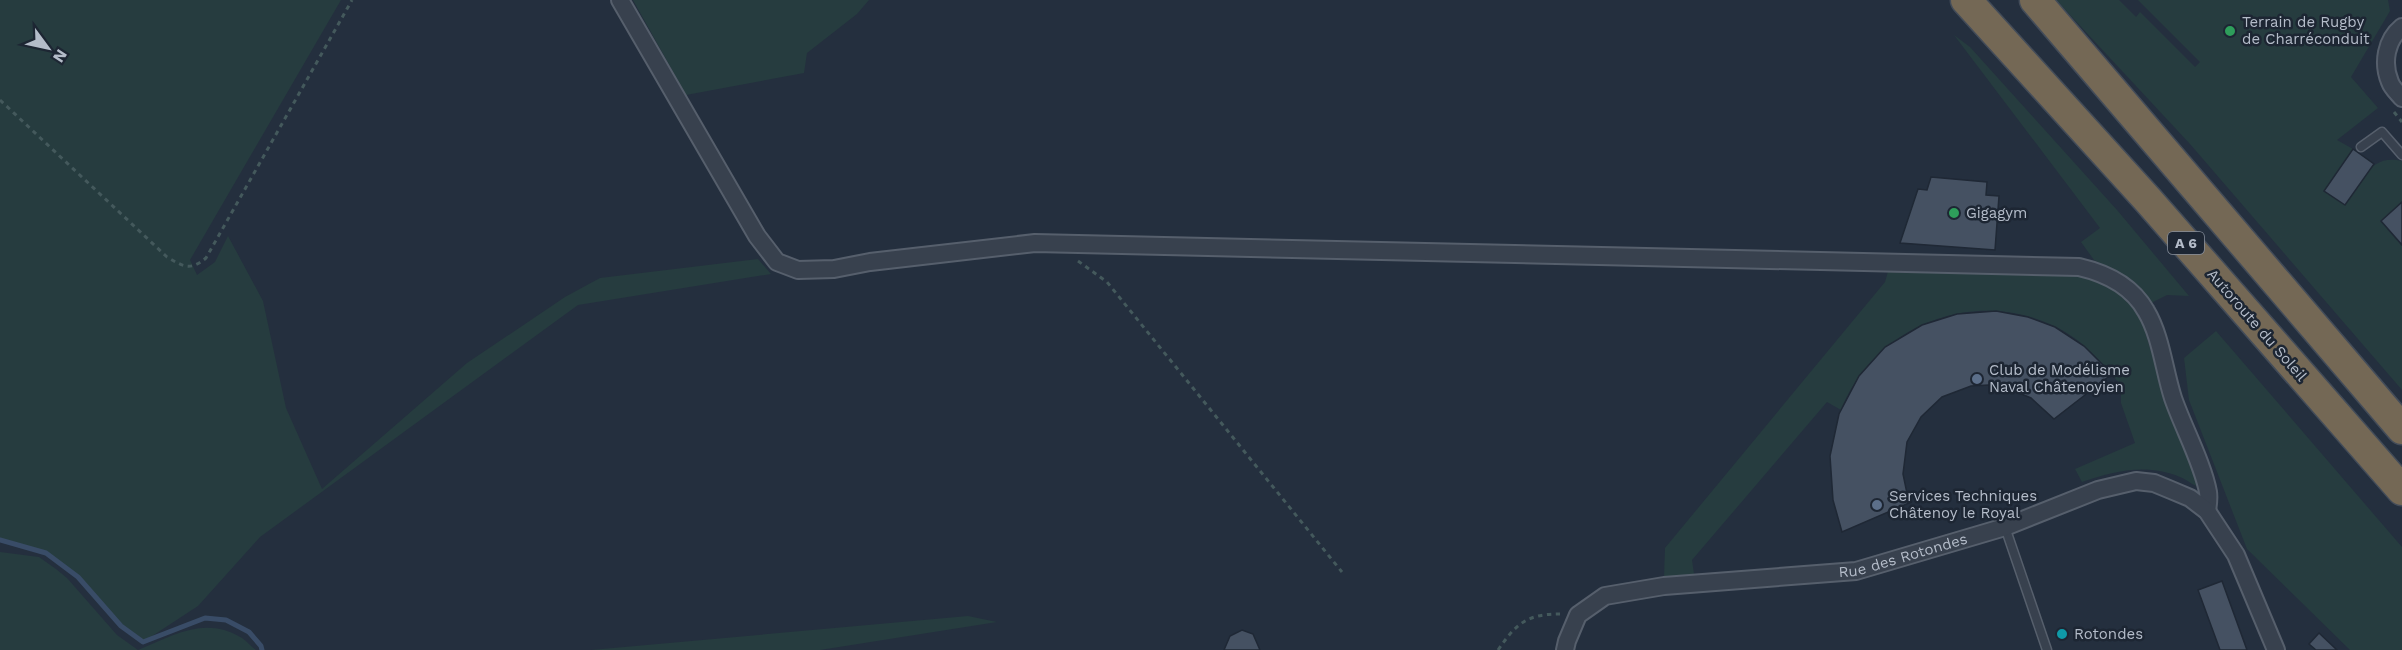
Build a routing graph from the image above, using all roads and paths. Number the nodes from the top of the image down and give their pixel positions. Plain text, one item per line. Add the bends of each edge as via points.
1 (352, 0) edge
2 (621, 0) edge
3 (1966, 0) edge
4 (2035, 0) edge
5 (2400, 24) edge
6 (2402, 98) edge
7 (0, 100) edge
8 (2361, 147) dead end
9 (2402, 155) edge
10 (1070, 256) dead end
11 (2402, 429) edge
12 (2402, 490) edge
13 (2207, 511) junction
14 (2005, 527) junction
15 (1342, 572) dead end
16 (1578, 615) junction
17 (1498, 650) edge
18 (1565, 650) edge
19 (2047, 650) edge
20 (2276, 650) edge

1 - 7 path via 206,258 196,266 183,267 167,257
2 - 13 street via 757,236 777,262 798,270 834,269 1035,243 2079,267 2117,281 2146,310 2203,475
3 - 12 highway, Autoroute du Soleil / A 6 via 2148,200
4 - 11 highway, A 6
5 - 6 street via 2388,47 2386,64 2390,83
8 - 9 lane via 2382,132
10 - 15 path via 1107,282
13 - 14 street, Rue des Rotondes via 2190,498 2154,483 2136,481 2098,490
13 - 20 street, Rue des Rotondes via 2236,555
14 - 16 street, Rue des Rotondes via 1857,571 1624,591 1605,596
14 - 19 lane
16 - 17 path via 1544,614 1515,626
16 - 18 street

